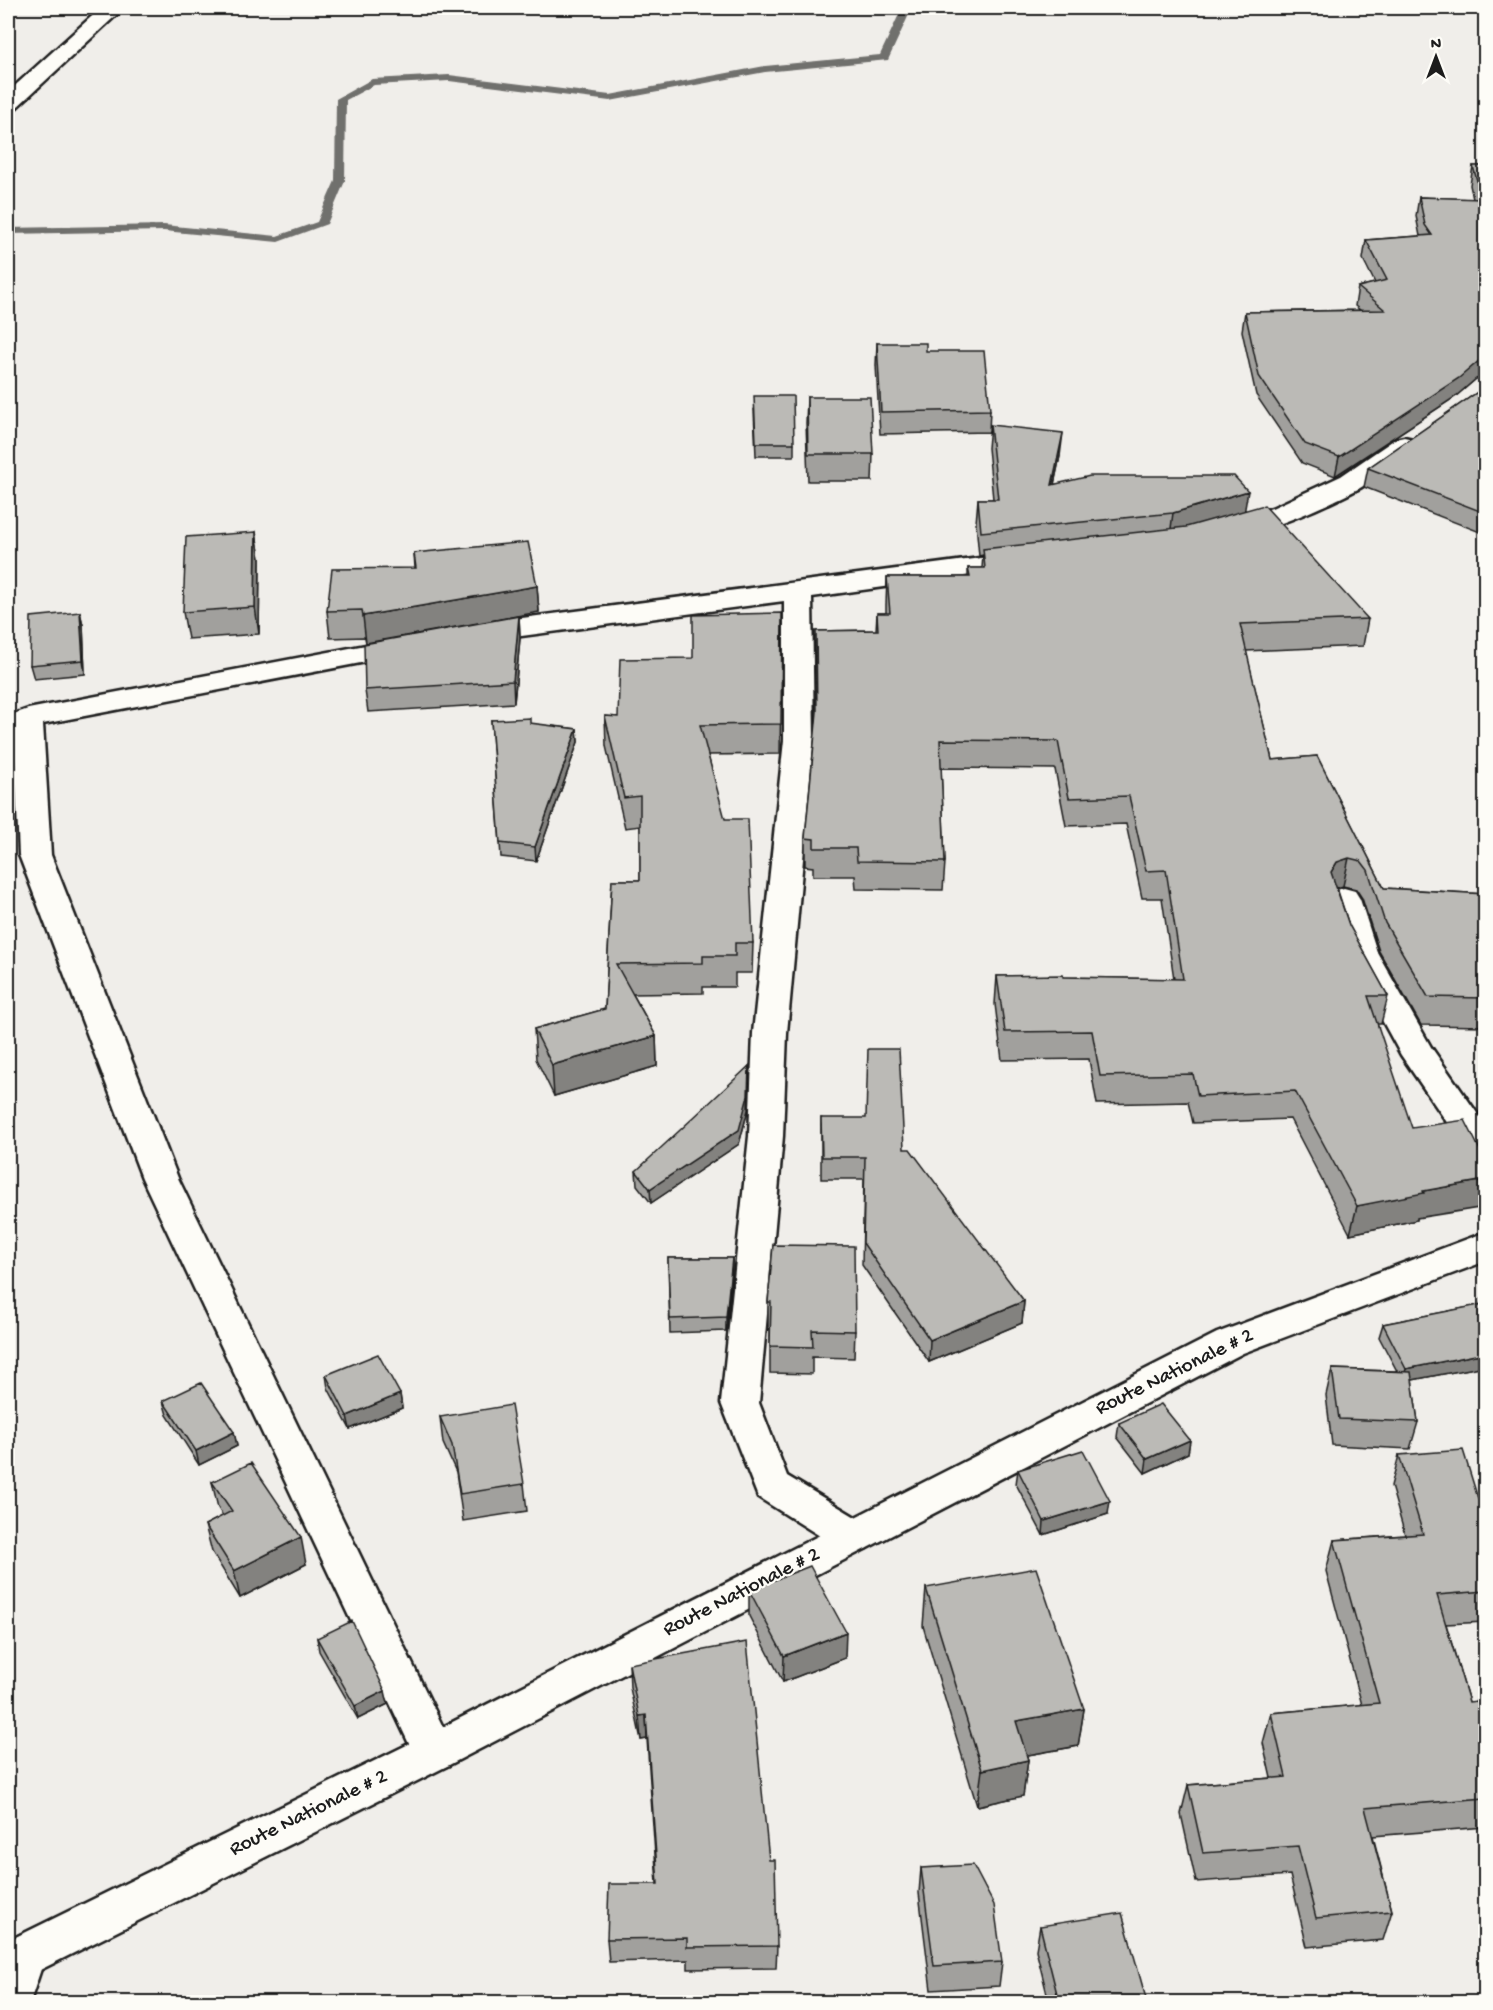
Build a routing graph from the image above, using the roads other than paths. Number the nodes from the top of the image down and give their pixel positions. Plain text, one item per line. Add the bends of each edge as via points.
1 (113, 8) edge
2 (8, 103) edge
3 (1427, 430) edge
4 (1205, 537) edge
5 (1056, 557) edge
6 (798, 591) junction
7 (18, 722) edge
8 (1344, 899) dead end
9 (1485, 1153) edge
10 (1485, 1246) edge
11 (853, 1536) junction
12 (434, 1752) junction
13 (16, 1958) edge
14 (8, 2002) edge

1 - 2 street
3 - 4 street via 1350,482 1282,514
5 - 6 street
6 - 7 street via 499,628
6 - 11 street via 799,740 740,1403 772,1486
7 - 12 street via 35,855 160,1178
8 - 9 street via 1361,952 1395,1014
10 - 11 street, Route Nationale # 2 via 1230,1343
11 - 12 street, Route Nationale # 2
12 - 13 street, Route Nationale # 2
13 - 14 street

